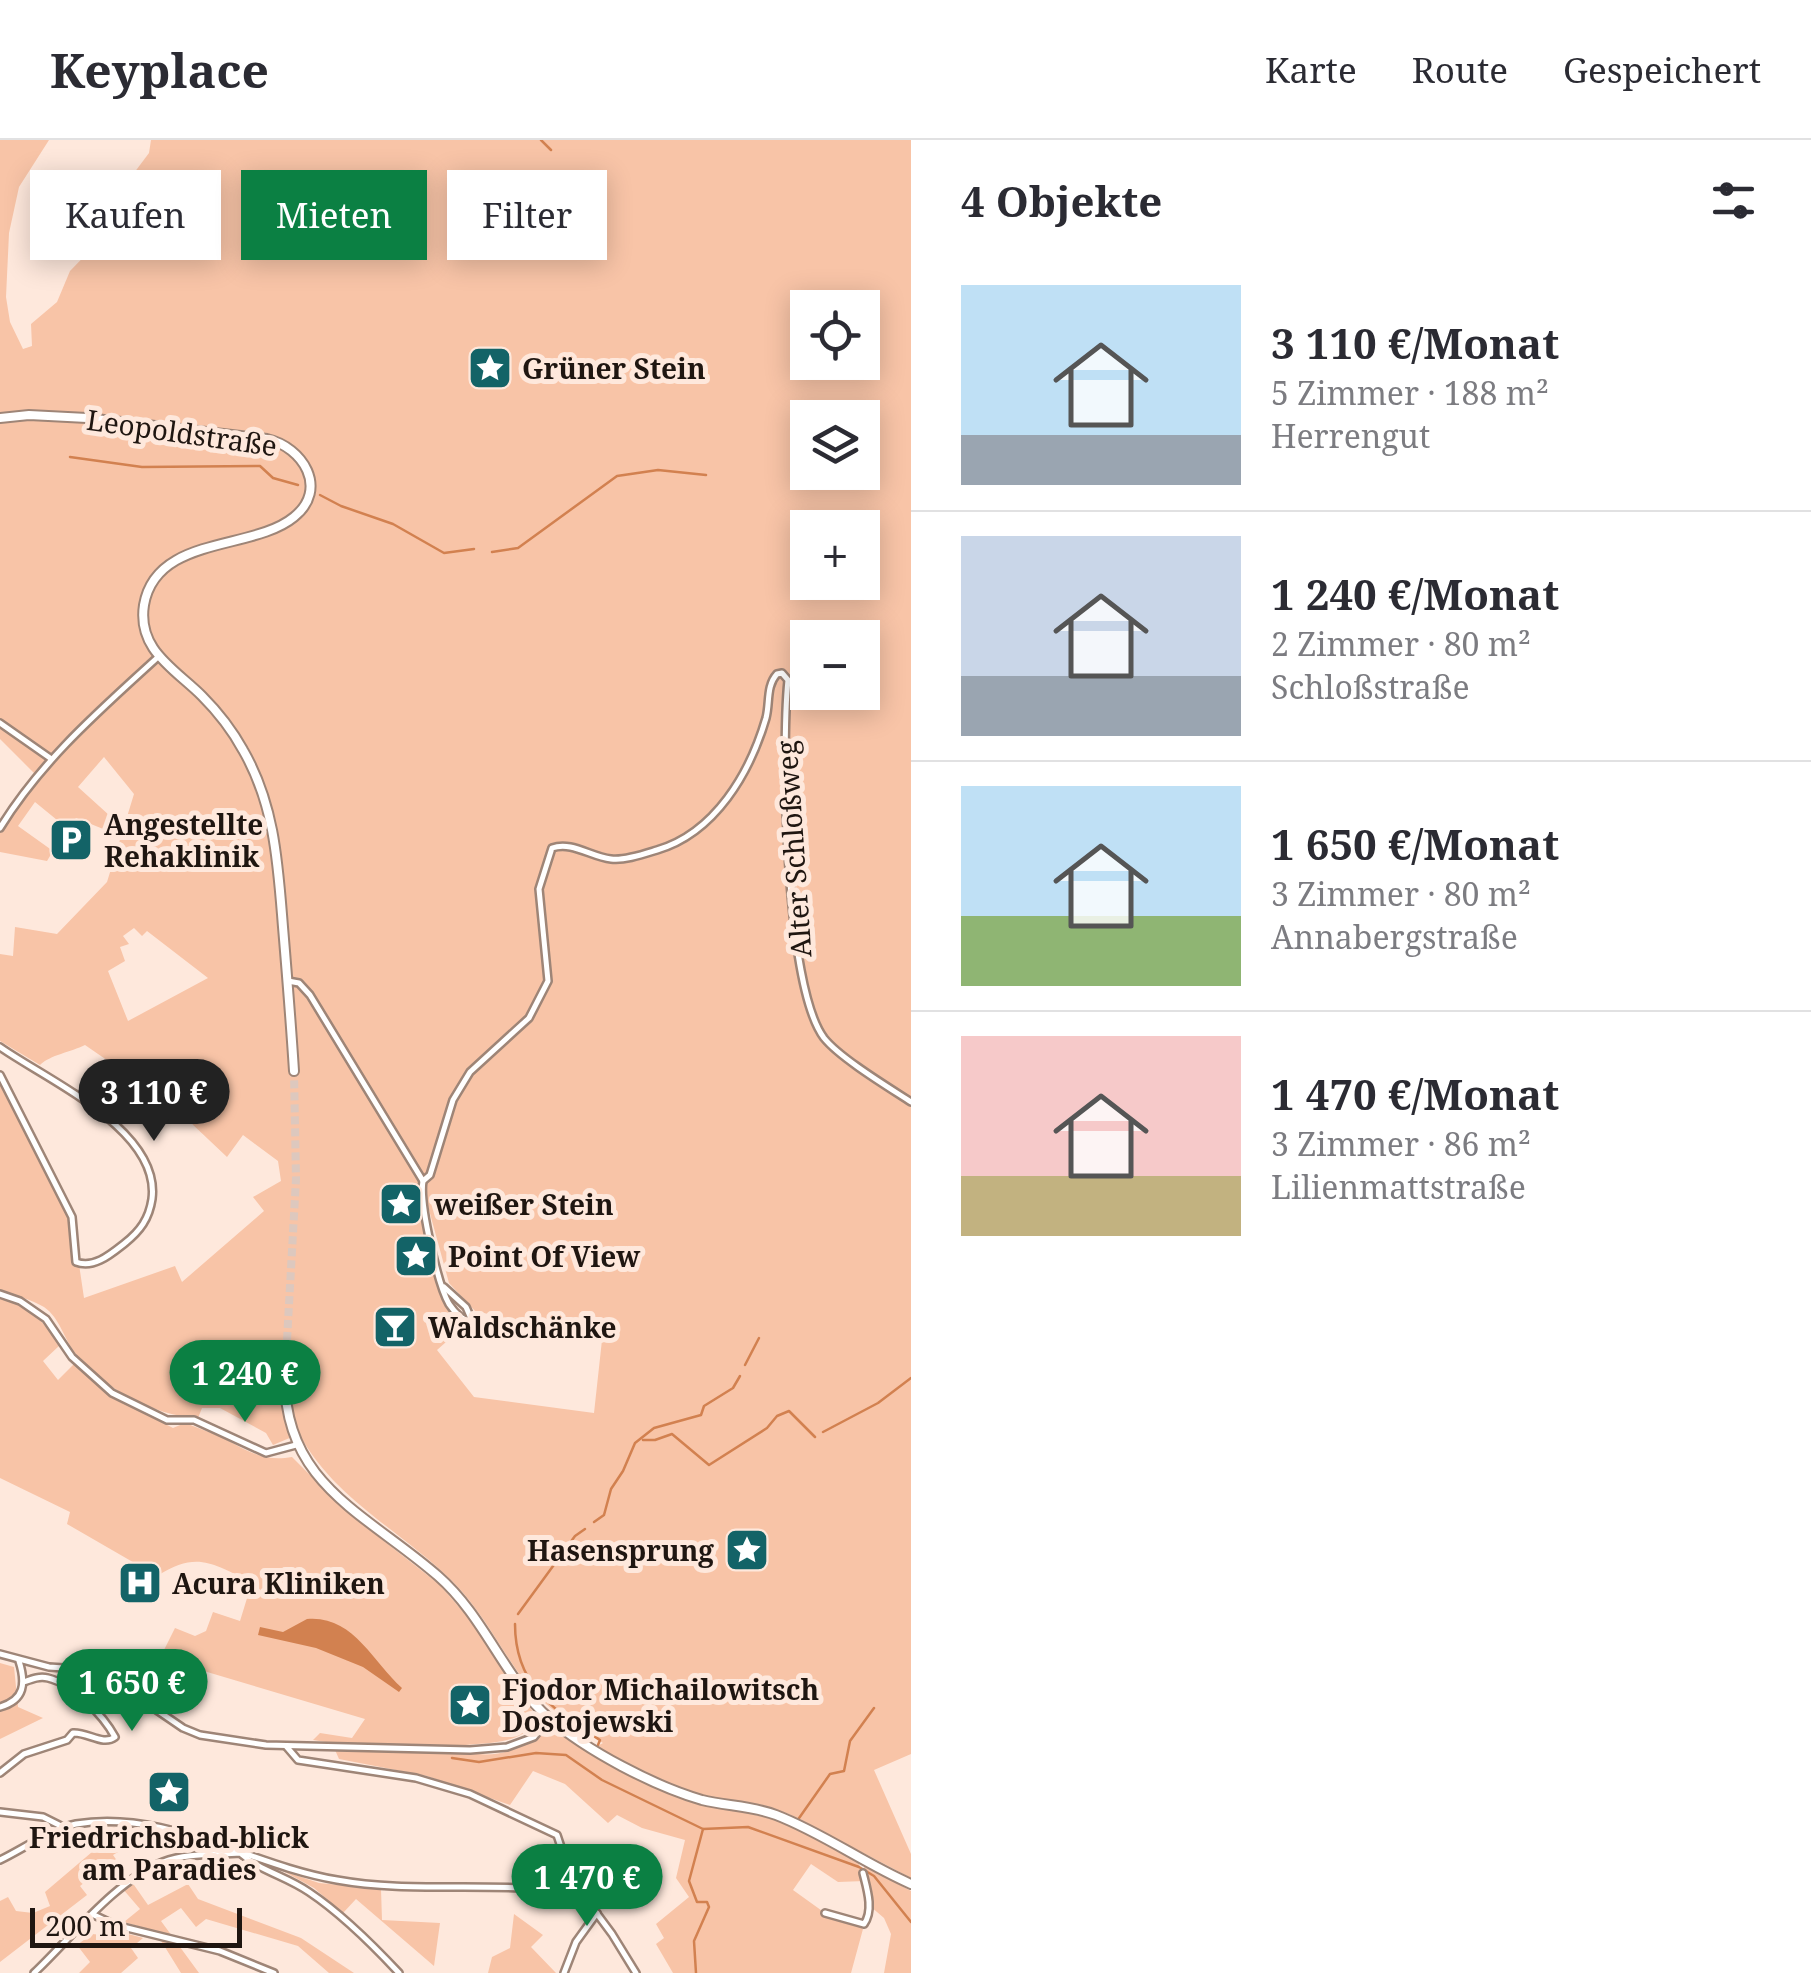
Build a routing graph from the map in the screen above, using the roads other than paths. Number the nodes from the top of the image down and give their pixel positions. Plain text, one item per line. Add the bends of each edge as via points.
1 (0, 418) edge
2 (158, 657) junction
3 (0, 722) edge
4 (50, 758) junction
5 (0, 828) edge
6 (288, 982) junction
7 (0, 1047) edge
8 (294, 1071) tunnel mouth
9 (0, 1075) edge
10 (911, 1102) edge
11 (423, 1181) junction
12 (444, 1287) junction
13 (0, 1294) edge
14 (285, 1376) tunnel mouth
15 (296, 1444) junction
16 (0, 1654) edge
17 (20, 1661) junction
18 (24, 1682) junction
19 (0, 1707) edge
20 (549, 1718) junction
21 (286, 1746) junction
22 (0, 1773) edge
23 (0, 1812) edge
24 (66, 1828) junction
25 (240, 1852) junction
26 (0, 1860) edge
27 (563, 1868) junction
28 (863, 1873) dead end
29 (911, 1884) edge
30 (598, 1913) junction
31 (825, 1913) dead end
32 (94, 1916) junction
33 (34, 1973) edge
34 (274, 1973) edge
35 (398, 1973) edge
36 (564, 1973) edge
37 (636, 1973) edge

1 - 2 main road, Leopoldstraße via 87,418 267,439 289,446 304,462 310,491 295,517 181,558 155,579 143,618
2 - 4 street
2 - 6 main road via 218,714 258,780 275,840
3 - 4 street
4 - 5 street
6 - 8 main road
6 - 11 street via 305,987
7 - 9 street via 103,1113 150,1168 153,1188 141,1230 98,1262 76,1262 72,1217
10 - 11 street, Alter Schloßweg via 825,1040 806,993 794,920 788,680 782,673 770,685 759,740 717,814 691,834 660,850 614,860 552,848 539,890 548,981 529,1018 470,1072
11 - 12 street via 422,1213
12 - 12 street via 448,1302 473,1322 466,1308
13 - 15 street via 46,1319 72,1357 112,1393 168,1420 194,1420 266,1452
14 - 15 main road
15 - 20 main road via 328,1489 433,1572 474,1614
16 - 17 street
17 - 18 street
17 - 21 street via 93,1670 200,1734
18 - 19 street via 17,1700
18 - 22 street via 54,1680 97,1713 115,1737 73,1733 24,1754
20 - 21 street via 534,1737 470,1750
20 - 29 main road via 678,1791 781,1817
21 - 27 street via 298,1760 376,1770 470,1794 557,1835
23 - 24 street via 43,1817
24 - 25 street via 150,1824
24 - 26 street
25 - 27 street via 372,1884 521,1888
25 - 32 street via 164,1861
25 - 35 street via 255,1867 310,1892
27 - 30 street
28 - 31 street via 870,1906 864,1924
30 - 36 street
30 - 37 street
32 - 33 street
32 - 34 street

